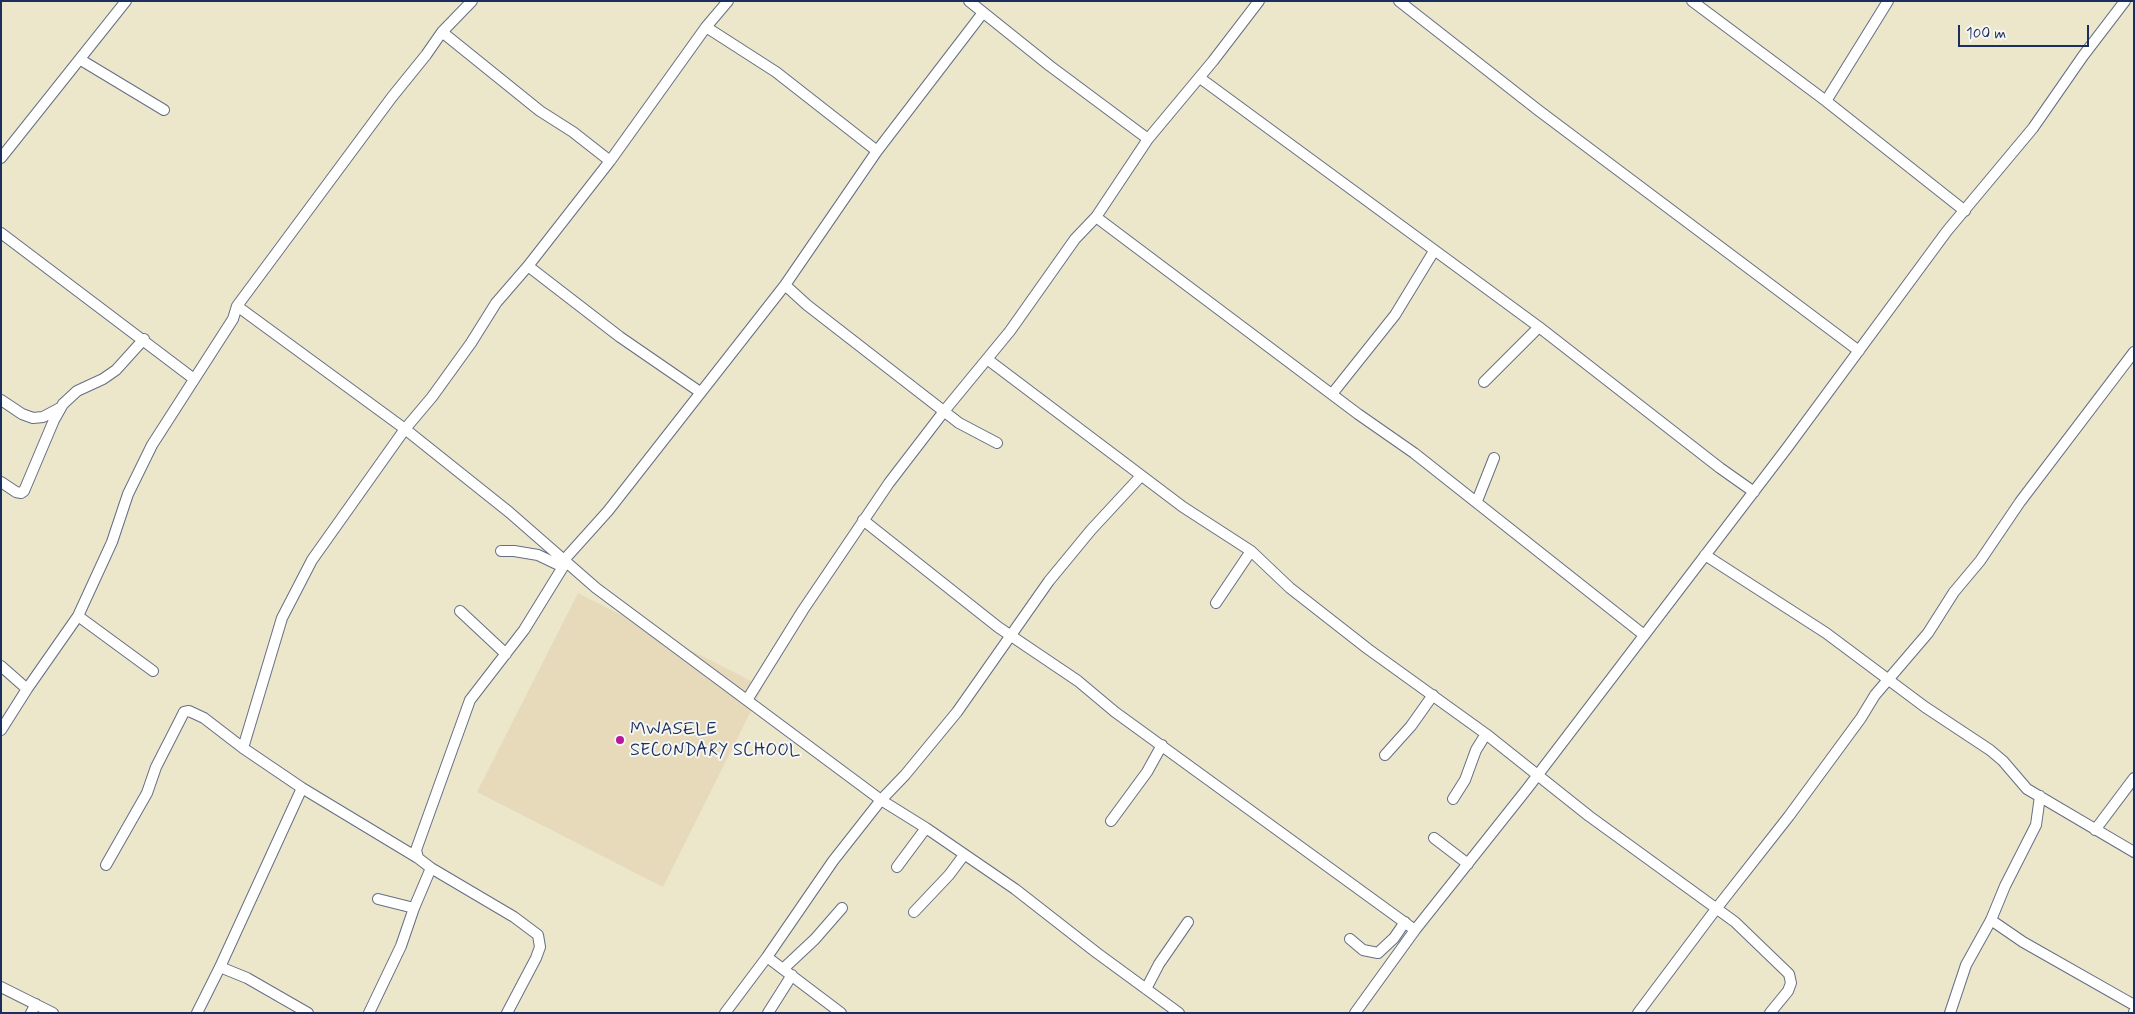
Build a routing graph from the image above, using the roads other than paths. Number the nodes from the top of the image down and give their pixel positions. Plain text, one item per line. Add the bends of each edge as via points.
1 (126, 1) edge
2 (472, 1) edge
3 (728, 1) edge
4 (969, 1) edge
5 (1259, 1) edge
6 (1399, 1) edge
7 (1692, 1) edge
8 (1888, 1) edge
9 (2125, 1) edge
10 (982, 14) junction
11 (706, 27) junction
12 (442, 32) junction
13 (81, 60) junction
14 (1200, 78) junction
15 (1826, 100) junction
16 (164, 110) dead end
17 (1148, 139) junction
18 (877, 151) junction
19 (1, 158) edge
20 (610, 161) junction
21 (1965, 210) junction
22 (1096, 217) junction
23 (1, 233) edge
24 (1434, 251) junction
25 (528, 266) junction
26 (785, 285) junction
27 (237, 306) junction
28 (1540, 327) junction
29 (144, 339) junction
30 (1858, 351) junction
31 (2134, 352) edge
32 (987, 359) junction
33 (194, 379) junction
34 (1484, 382) dead end
35 (700, 392) junction
36 (1332, 394) junction
37 (1, 400) edge
38 (61, 407) junction
39 (945, 410) junction
40 (405, 429) junction
41 (997, 443) dead end
42 (1494, 458) dead end
43 (1141, 476) junction
44 (1, 482) edge
45 (1754, 492) junction
46 (1477, 501) junction
47 (864, 520) junction
48 (501, 551) dead end
49 (1251, 551) junction
50 (1706, 555) junction
51 (564, 563) junction
52 (1216, 603) dead end
53 (460, 611) dead end
54 (78, 616) junction
55 (1644, 634) junction
56 (1010, 636) junction
57 (506, 654) junction
58 (1, 666) edge
59 (153, 671) dead end
60 (1888, 678) junction
61 (27, 689) junction
62 (1433, 695) junction
63 (747, 700) junction
64 (1, 730) edge
65 (1486, 734) junction
66 (1162, 746) junction
67 (243, 748) junction
68 (1385, 755) dead end
69 (1537, 775) junction
70 (2134, 778) edge
71 (302, 788) junction
72 (2040, 796) junction
73 (1452, 799) dead end
74 (881, 800) junction
75 (1111, 821) dead end
76 (926, 828) junction
77 (2095, 830) junction
78 (1434, 838) dead end
79 (2134, 852) edge
80 (964, 855) junction
81 (418, 858) junction
82 (1468, 864) junction
83 (106, 865) dead end
84 (897, 867) dead end
85 (431, 868) junction
86 (378, 898) dead end
87 (414, 908) junction
88 (842, 908) dead end
89 (1716, 909) junction
90 (914, 912) dead end
91 (1991, 920) junction
92 (1188, 922) dead end
93 (1405, 922) junction
94 (1415, 930) junction
95 (1350, 939) dead end
96 (767, 957) junction
97 (220, 967) junction
98 (788, 972) junction
99 (1, 987) edge
100 (1146, 989) junction
101 (2134, 1005) edge
102 (34, 1008) edge
103 (53, 1013) edge
104 (197, 1013) edge
105 (308, 1013) edge
106 (369, 1013) edge
107 (507, 1013) edge
108 (725, 1013) edge
109 (768, 1013) edge
110 (841, 1013) edge
111 (1179, 1013) edge
112 (1355, 1013) edge
113 (1638, 1013) edge
114 (1770, 1013) edge
115 (1950, 1013) edge

1 - 13 street
2 - 12 street
3 - 11 street
4 - 10 street
5 - 14 street
6 - 30 street
7 - 15 street
8 - 15 street
9 - 21 street via 2033,128
10 - 17 street
10 - 18 street
11 - 18 street via 776,72
11 - 20 street
12 - 20 street via 540,111 574,132
12 - 27 street
13 - 16 street
13 - 19 street
14 - 17 street
14 - 24 street
15 - 21 street
17 - 22 street
18 - 26 street
20 - 25 street
21 - 30 street
22 - 32 street via 1075,239
22 - 36 street
23 - 29 street
24 - 28 street
24 - 36 street via 1395,315
25 - 35 street via 620,337
25 - 40 street via 496,303 471,343
26 - 35 street
26 - 39 street via 853,342
27 - 33 street via 233,319
27 - 40 street
28 - 34 street
28 - 45 street
29 - 33 street
29 - 38 street via 116,370 77,391
30 - 45 street
31 - 60 street via 1954,592 1928,633
32 - 39 street
32 - 43 street
33 - 54 street via 152,445 128,494 112,542
35 - 51 street
36 - 46 street
37 - 38 street via 33,418 43,417
38 - 44 street via 24,491 16,492
39 - 41 street via 959,422
39 - 47 street
40 - 51 street via 509,512
40 - 67 street via 303,575 282,618
42 - 46 street
43 - 49 street
43 - 56 street via 1048,581
45 - 50 street
46 - 55 street
47 - 56 street
47 - 63 street
48 - 51 street via 538,555
49 - 52 street
49 - 62 street via 1290,588
50 - 55 street
50 - 60 street via 1826,633
51 - 57 street
51 - 63 street
53 - 57 street
54 - 59 street
54 - 61 street
55 - 69 street
56 - 66 street via 1078,681
56 - 74 street via 957,712
57 - 81 street via 480,685 465,712 416,850
58 - 61 street
60 - 72 street via 1990,750 2027,789
60 - 89 street via 1789,816
61 - 64 street
62 - 65 street
62 - 68 street
63 - 74 street
65 - 69 street
65 - 73 street via 1465,780
66 - 75 street
66 - 93 street
67 - 71 street
67 - 83 street via 204,718 184,712 156,767 147,793
69 - 82 street
69 - 89 street
70 - 77 street
71 - 81 street
71 - 97 street
72 - 77 street
72 - 91 street via 2036,825
74 - 76 street
74 - 96 street via 833,861
76 - 80 street
76 - 84 street
77 - 79 street
78 - 82 street
80 - 90 street
80 - 100 street via 1015,889
81 - 85 street
82 - 94 street
85 - 87 street
85 - 107 street via 514,917 538,935 540,946 536,958
86 - 87 street
87 - 106 street via 401,946
88 - 98 street
89 - 113 street
89 - 114 street via 1735,922 1789,974 1791,983 1788,991
91 - 101 street via 2023,942
91 - 115 street via 1966,965
92 - 100 street
93 - 94 street
93 - 95 street via 1378,953 1363,950
94 - 112 street
96 - 98 street
96 - 108 street
97 - 104 street
97 - 105 street
98 - 109 street
98 - 110 street
99 - 102 street
100 - 111 street
102 - 103 street

